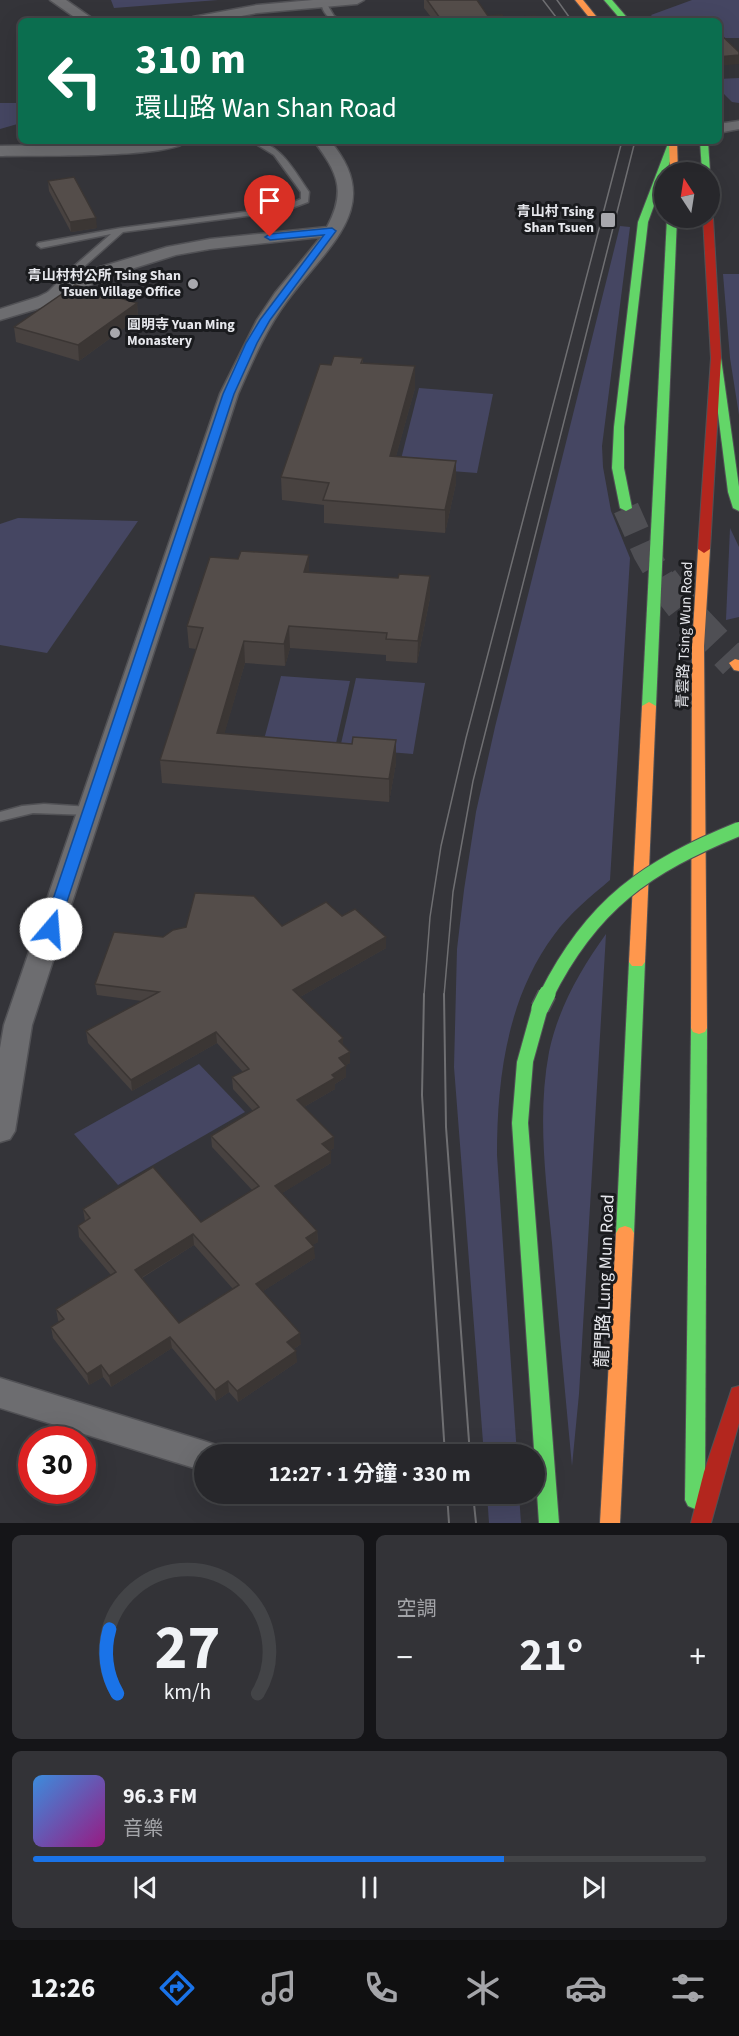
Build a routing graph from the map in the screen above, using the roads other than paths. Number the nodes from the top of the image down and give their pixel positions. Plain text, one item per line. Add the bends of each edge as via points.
1 (57, 0) edge
2 (357, 0) edge
3 (579, 0) edge
4 (608, 0) edge
5 (324, 2) junction
6 (84, 18) edge
7 (209, 18) edge
8 (334, 18) edge
9 (594, 18) edge
10 (623, 18) edge
11 (722, 117) edge
12 (739, 119) edge
13 (739, 125) edge
14 (722, 128) edge
15 (162, 144) edge
16 (260, 144) edge
17 (324, 144) edge
18 (672, 144) edge
19 (673, 144) edge
20 (704, 144) edge
21 (0, 151) edge
22 (674, 162) edge
23 (705, 162) edge
24 (672, 228) edge
25 (709, 228) edge
26 (120, 230) junction
27 (332, 231) junction
28 (41, 245) dead end
29 (45, 302) junction
30 (0, 315) edge
31 (716, 358) junction
32 (626, 508) tunnel mouth
33 (739, 508) edge
34 (90, 810) junction
35 (0, 817) edge
36 (739, 830) edge
37 (9, 1026) edge
38 (0, 1131) edge
39 (0, 1393) edge
40 (739, 1394) edge
41 (194, 1453) edge
42 (549, 1523) edge
43 (610, 1523) edge
44 (695, 1523) edge
45 (701, 1523) edge

1 - 6 street
2 - 5 street
3 - 9 main road
4 - 10 main road
5 - 7 street
5 - 8 lane
11 - 12 street
13 - 14 street
15 - 21 street via 135,149
16 - 26 lane via 277,153 305,192 301,204
17 - 27 street via 336,158 346,188 344,209
18 - 32 main road via 642,232 618,446
19 - 22 main road
20 - 23 main road
24 - 43 main road, 龍門路 Lung Mun Road
25 - 31 main road, 青雲路 Tsing Wun Road
26 - 28 lane
26 - 29 lane
27 - 29 street via 173,251 103,272
27 - 34 street via 280,297 239,368
29 - 30 street
31 - 33 main road
31 - 44 main road, 青雲路 Tsing Wun Road via 698,646
34 - 35 lane via 45,807
34 - 37 street
36 - 42 main road, bridge via 666,861 618,895 573,942 540,1008 525,1062 520,1134
37 - 38 street
39 - 41 street
40 - 45 main road

